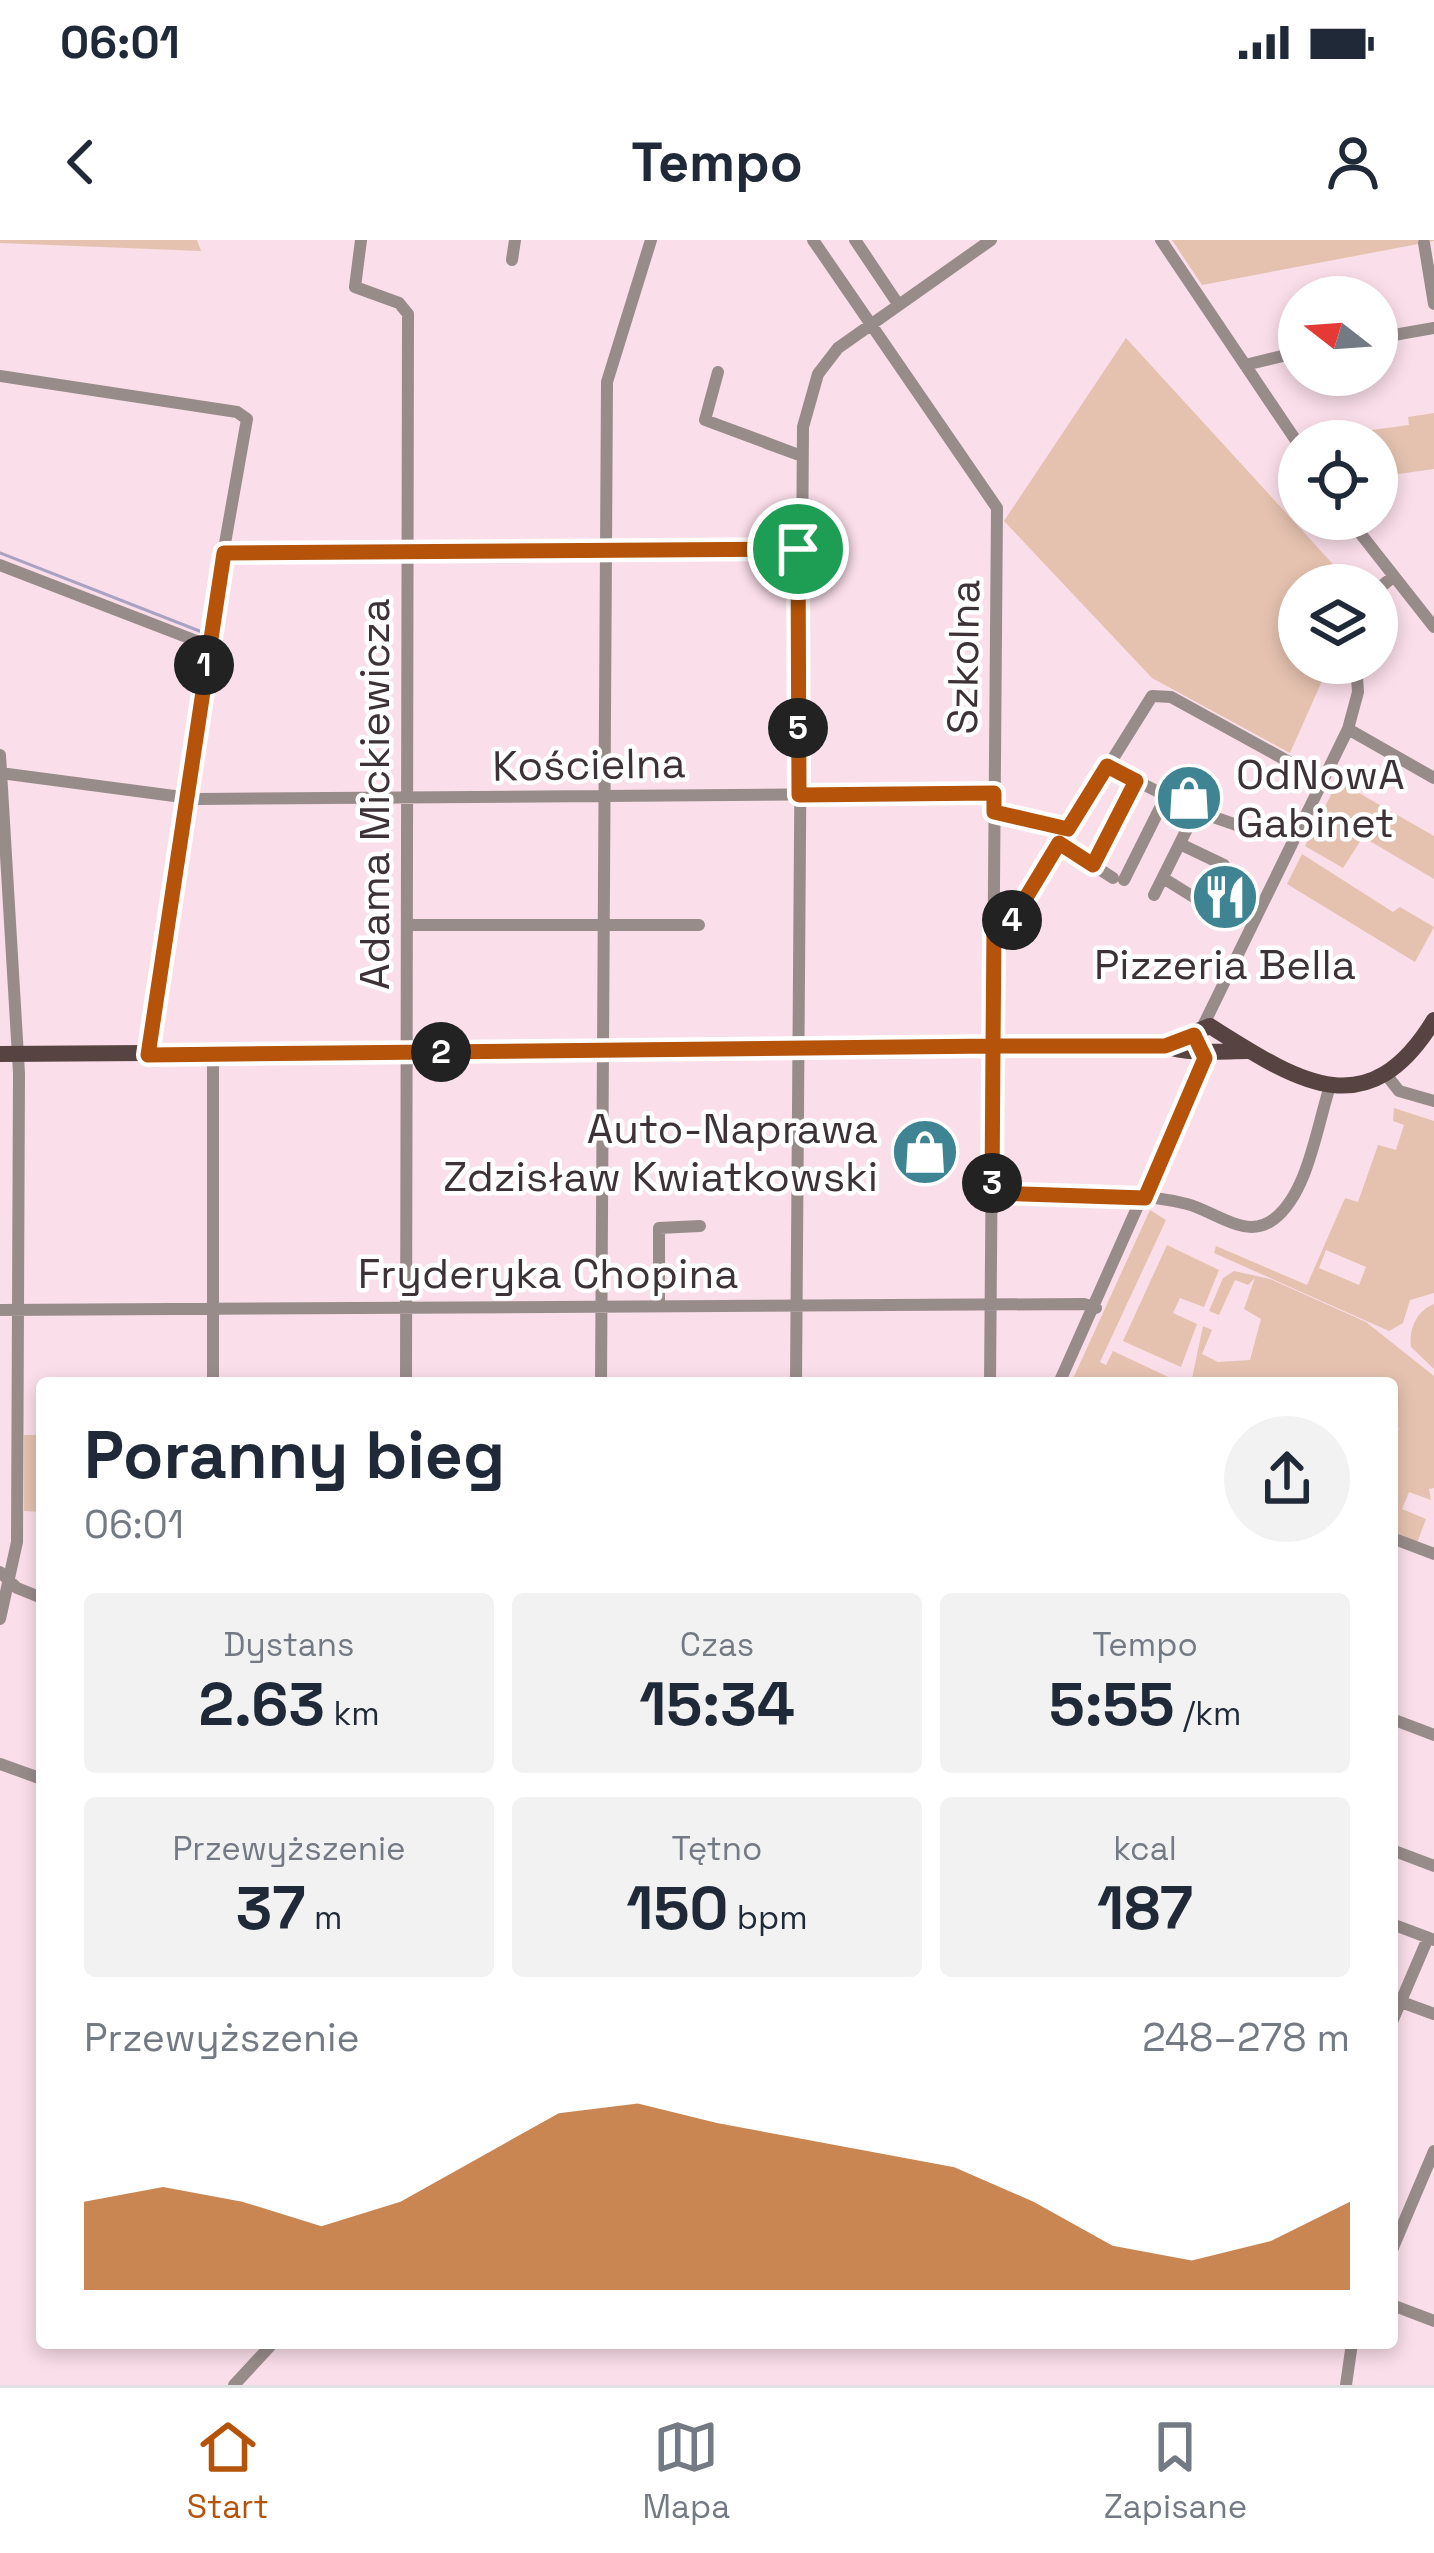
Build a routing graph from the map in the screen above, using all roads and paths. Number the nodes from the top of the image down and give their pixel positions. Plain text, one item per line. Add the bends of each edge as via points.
1 (361, 240) edge
2 (515, 240) edge
3 (651, 240) edge
4 (813, 240) edge
5 (855, 240) edge
6 (991, 240) edge
7 (1161, 240) edge
8 (1424, 243) edge
9 (512, 260) dead end
10 (898, 304) junction
11 (1434, 304) edge
12 (870, 322) junction
13 (1434, 328) edge
14 (1398, 334) edge
15 (1278, 357) edge
16 (1245, 365) junction
17 (718, 372) dead end
18 (0, 376) edge
19 (1282, 420) edge
20 (800, 455) junction
21 (1366, 540) edge
22 (606, 549) junction
23 (798, 549) junction
24 (407, 551) junction
25 (224, 553) junction
26 (1385, 564) edge
27 (0, 566) edge
28 (1398, 581) edge
29 (1434, 627) edge
30 (208, 645) junction
31 (1357, 684) edge
32 (1348, 729) junction
33 (0, 755) edge
34 (1107, 766) junction
35 (1, 773) edge
36 (1434, 778) edge
37 (1322, 780) junction
38 (1136, 781) junction
39 (994, 793) junction
40 (799, 795) junction
41 (605, 796) junction
42 (1166, 796) junction
43 (184, 798) junction
44 (408, 799) junction
45 (1196, 811) junction
46 (994, 812) junction
47 (1068, 829) junction
48 (1257, 832) dead end
49 (1273, 840) dead end
50 (1059, 843) junction
51 (1180, 844) junction
52 (1289, 846) junction
53 (1093, 865) junction
54 (1224, 865) dead end
55 (1162, 878) junction
56 (1154, 895) dead end
57 (6, 903) edge
58 (1221, 914) dead end
59 (407, 925) junction
60 (603, 925) junction
61 (699, 925) dead end
62 (994, 928) junction
63 (1434, 1020) edge
64 (1208, 1039) junction
65 (993, 1046) junction
66 (604, 1051) junction
67 (798, 1051) junction
68 (407, 1052) junction
69 (213, 1053) junction
70 (9, 1054) edge
71 (148, 1055) junction
72 (1388, 1077) junction
73 (1330, 1083) junction
74 (1434, 1101) edge
75 (992, 1193) junction
76 (1145, 1198) junction
77 (700, 1226) dead end
78 (797, 1304) junction
79 (991, 1304) junction
80 (602, 1305) junction
81 (659, 1305) junction
82 (406, 1306) junction
83 (213, 1308) junction
84 (1096, 1308) junction
85 (0, 1310) edge
86 (17, 1310) junction
87 (213, 1377) edge
88 (406, 1377) edge
89 (601, 1377) edge
90 (796, 1377) edge
91 (991, 1377) edge
92 (1062, 1377) edge
93 (1398, 1540) edge
94 (1434, 1554) edge
95 (6, 1576) edge
96 (36, 1594) edge
97 (0, 1619) edge
98 (1398, 1721) edge
99 (1434, 1735) edge
100 (0, 1764) edge
101 (36, 1777) edge
102 (1398, 1852) edge
103 (1434, 1866) edge
104 (1398, 1926) edge
105 (1431, 1939) edge
106 (1404, 2002) junction
107 (1398, 2012) edge
108 (1434, 2014) edge
109 (1433, 2156) edge
110 (1398, 2235) edge
111 (1398, 2307) edge
112 (1434, 2321) edge
113 (267, 2349) edge
114 (1350, 2349) edge
115 (234, 2385) edge
116 (1346, 2385) edge

1 - 24 street, Adama Mickiewicza via 355,287 408,314
2 - 9 street
3 - 22 street via 608,382
4 - 12 street
5 - 10 street
6 - 10 street
7 - 16 street
8 - 11 street
10 - 12 street
12 - 20 street via 818,374
12 - 39 street, Szkolna via 997,508
13 - 14 street
15 - 16 street
16 - 19 street
17 - 20 street via 705,420
18 - 25 street via 245,415
20 - 23 street
21 - 26 street
22 - 23 street
22 - 24 street
22 - 41 street
23 - 40 street
24 - 25 street
24 - 44 street, Adama Mickiewicza
25 - 30 street
27 - 30 street
28 - 29 street
30 - 43 street
31 - 32 street
32 - 36 street
32 - 37 street
33 - 35 street
34 - 37 street via 1148,699 1160,694
34 - 38 street
34 - 47 street
35 - 43 street, Kościelna
35 - 57 street
37 - 52 street
38 - 42 street
38 - 53 street
39 - 40 street, Kościelna
39 - 46 street, Szkolna
40 - 41 street, Kościelna
40 - 67 street
41 - 44 street, Kościelna
41 - 60 street
42 - 45 street
42 - 53 street via 1119,879
43 - 44 street, Kościelna
43 - 71 street
44 - 59 street, Adama Mickiewicza
45 - 48 street
45 - 51 street
46 - 47 street
46 - 62 street, Szkolna
47 - 50 street
49 - 52 street
50 - 53 street
50 - 62 street via 1013,919
51 - 54 street
51 - 55 street
52 - 64 street via 1216,995
55 - 56 street
55 - 58 street
57 - 70 street
59 - 60 street
59 - 68 street, Adama Mickiewicza
60 - 61 street
60 - 66 street
62 - 65 street, Szkolna
63 - 72 main road
64 - 65 main road
64 - 73 main road
64 - 76 street
65 - 67 main road
65 - 75 street, Szkolna
66 - 67 main road
66 - 68 main road
66 - 80 street
67 - 78 street
68 - 69 main road
68 - 82 street, Adama Mickiewicza
69 - 71 main road
69 - 83 street
70 - 71 main road
70 - 86 street
72 - 73 main road
72 - 74 street via 1398,1091
73 - 76 street via 1294,1193 1268,1223 1246,1227
75 - 76 street
75 - 79 street, Szkolna
76 - 84 street
77 - 81 street via 659,1228
78 - 79 street, Fryderyka Chopina
78 - 81 street, Fryderyka Chopina
78 - 90 street
79 - 84 street, Fryderyka Chopina
79 - 91 street, Szkolna
80 - 81 street, Fryderyka Chopina
80 - 82 street, Fryderyka Chopina
80 - 89 street
82 - 83 street, Fryderyka Chopina
82 - 88 street, Adama Mickiewicza
83 - 86 street, Fryderyka Chopina
83 - 87 street
84 - 92 street
85 - 86 street, Fryderyka Chopina
86 - 95 street via 16,1542
93 - 94 street
95 - 96 street
95 - 97 street
98 - 99 street
100 - 101 street
102 - 103 street
104 - 105 street
105 - 106 street
106 - 107 street
106 - 108 street
109 - 110 street
111 - 112 street
113 - 115 street
114 - 116 street

